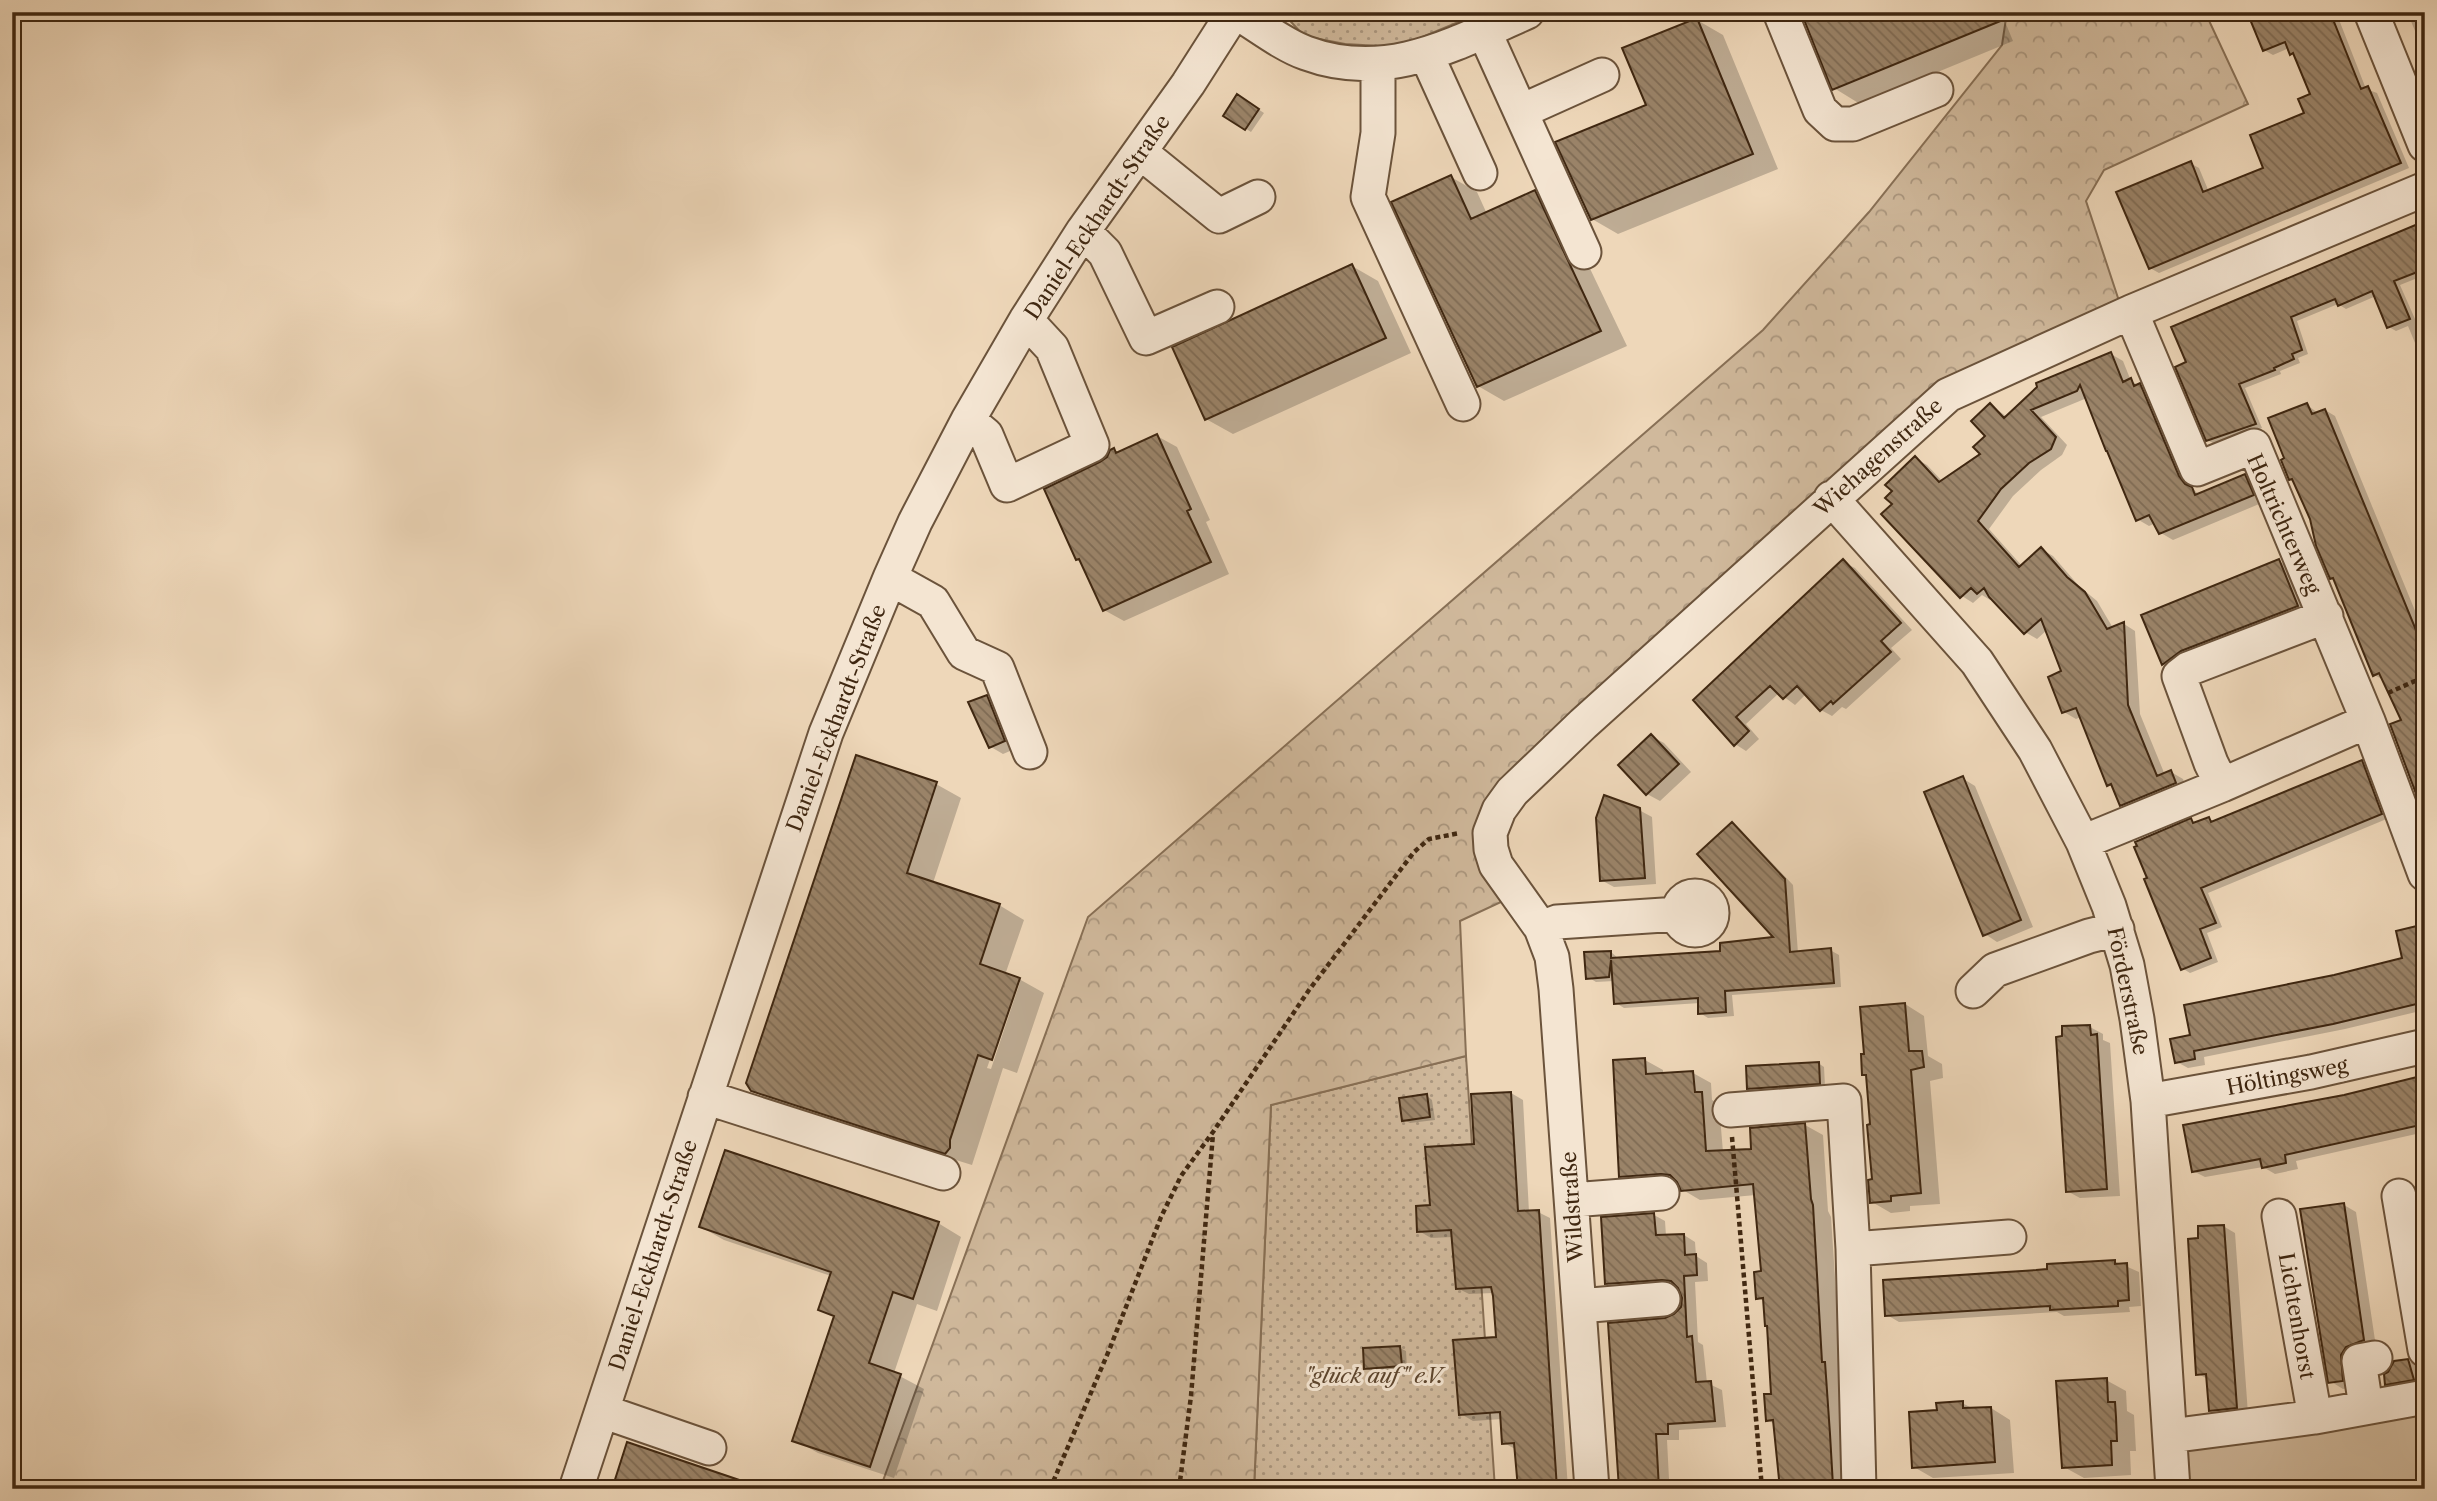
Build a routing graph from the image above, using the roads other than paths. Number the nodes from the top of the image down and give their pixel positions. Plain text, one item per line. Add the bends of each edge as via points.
1 (1235, 12) edge
2 (1527, 12) edge
3 (1780, 12) edge
4 (2371, 12) edge
5 (1484, 31) junction
6 (1426, 54) junction
7 (1378, 64) junction
8 (1602, 75) dead end
9 (1936, 90) dead end
10 (1522, 111) junction
11 (2425, 145) edge
12 (1140, 152) junction
13 (1480, 173) dead end
14 (2425, 189) edge
15 (1258, 197) dead end
16 (1083, 231) junction
17 (1584, 252) dead end
18 (1217, 307) dead end
19 (2131, 312) junction
20 (1026, 320) junction
21 (1462, 404) dead end
22 (968, 420) junction
23 (1831, 498) junction
24 (890, 578) junction
25 (2326, 616) junction
26 (2368, 721) junction
27 (1030, 752) dead end
28 (2222, 785) junction
29 (1490, 833) joint
30 (2083, 842) junction
31 (2423, 867) edge
32 (1679, 914) dead end
33 (1541, 928) junction
34 (2117, 929) junction
35 (1973, 990) dead end
36 (2425, 1046) edge
37 (705, 1097) junction
38 (2148, 1101) junction
39 (1730, 1110) road end
40 (943, 1173) dead end
41 (1662, 1193) dead end
42 (2399, 1196) dead end
43 (1572, 1200) junction
44 (2278, 1216) dead end
45 (2008, 1237) dead end
46 (1853, 1249) junction
47 (1663, 1299) dead end
48 (1579, 1306) junction
49 (2425, 1350) edge
50 (2375, 1358) dead end
51 (2425, 1397) edge
52 (2366, 1407) junction
53 (602, 1411) junction
54 (2315, 1417) junction
55 (2170, 1436) junction
56 (709, 1448) dead end
57 (576, 1489) edge
58 (1592, 1489) edge
59 (1859, 1489) edge
60 (2173, 1489) edge

1 - 7 street, Daniel-Eckhardt-Straße via 1304,53 1346,64
1 - 12 street, Daniel-Eckhardt-Straße
2 - 5 street, Daniel-Eckhardt-Straße
3 - 9 street via 1821,110 1835,124 1853,124
4 - 11 street
5 - 6 street, Daniel-Eckhardt-Straße
5 - 10 street
6 - 7 street, Daniel-Eckhardt-Straße
6 - 13 street
7 - 21 street via 1378,133 1368,197
8 - 10 street
10 - 17 street
12 - 15 street via 1219,216
12 - 16 street, Daniel-Eckhardt-Straße
14 - 19 street, Wiehagenstraße
16 - 18 street via 1105,253 1146,338
16 - 20 street, Daniel-Eckhardt-Straße
19 - 23 street, Wiehagenstraße via 1948,395
19 - 25 street, Holtrichterweg via 2197,469 2254,446
20 - 22 street, Daniel-Eckhardt-Straße
20 - 22 street via 1052,348 1092,444 1007,485 986,435
22 - 24 street, Daniel-Eckhardt-Straße
23 - 29 street, Wiehagenstraße via 1512,792
23 - 30 street, Förderstraße via 1977,662 2035,750
24 - 27 street via 933,602 964,653 997,667
24 - 37 street, Daniel-Eckhardt-Straße via 826,733
25 - 26 street, Holtrichterweg
25 - 28 street, Holtrichterweg via 2179,676
26 - 28 street
26 - 31 street, Holtrichterweg
28 - 30 street
29 - 33 street, Wildstraße via 1496,865
30 - 34 street, Förderstraße
32 - 33 street via 1557,922
33 - 43 street, Wildstraße via 1552,957 1556,989
34 - 35 street via 1995,970
34 - 38 street, Förderstraße via 2137,1018
36 - 38 street, Höltingsweg
37 - 40 street
37 - 53 street, Daniel-Eckhardt-Straße
38 - 55 street, Förderstraße
39 - 46 street via 1844,1101
41 - 43 street
42 - 49 street
43 - 48 street, Wildstraße
44 - 54 street, Lichtenhorst
45 - 46 street
46 - 59 street
47 - 48 street
48 - 58 street, Wildstraße
50 - 52 street via 2359,1361
51 - 52 street
52 - 54 street
53 - 56 street
53 - 57 street, Daniel-Eckhardt-Straße
54 - 55 street
55 - 60 street, Förderstraße

